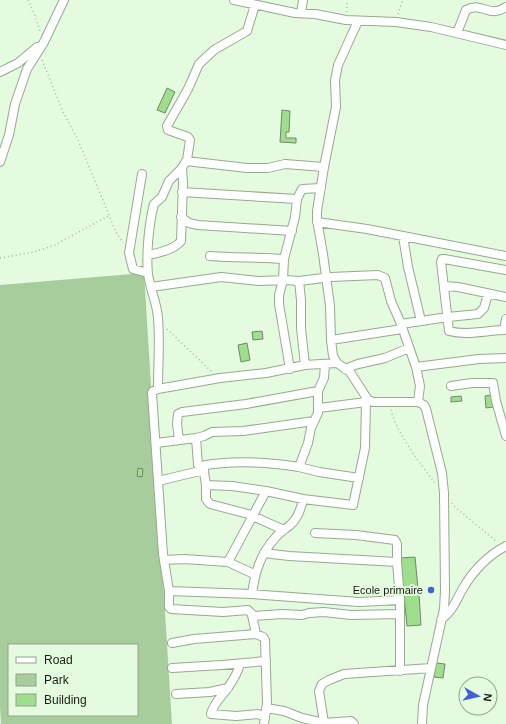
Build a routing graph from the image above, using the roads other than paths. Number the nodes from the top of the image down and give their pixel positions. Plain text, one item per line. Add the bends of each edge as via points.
1 (64, 0) edge
2 (234, 0) edge
3 (303, 0) edge
4 (255, 5) junction
5 (506, 7) edge
6 (301, 13) junction
7 (358, 21) junction
8 (457, 33) junction
9 (44, 42) junction
10 (506, 45) edge
11 (0, 72) edge
12 (187, 160) junction
13 (0, 162) edge
14 (324, 167) junction
15 (182, 168) junction
16 (142, 174) dead end
17 (321, 188) junction
18 (182, 192) junction
19 (297, 199) junction
20 (181, 217) junction
21 (317, 222) junction
22 (292, 231) junction
23 (403, 236) junction
24 (148, 255) junction
25 (210, 256) dead end
26 (506, 256) edge
27 (284, 259) junction
28 (506, 270) edge
29 (148, 273) junction
30 (326, 278) junction
31 (283, 280) junction
32 (298, 281) junction
33 (444, 286) junction
34 (151, 287) junction
35 (488, 294) junction
36 (506, 297) edge
37 (448, 317) junction
38 (506, 319) edge
39 (421, 321) junction
40 (402, 326) junction
41 (505, 330) edge
42 (331, 340) junction
43 (409, 348) junction
44 (506, 358) edge
45 (337, 363) junction
46 (325, 364) junction
47 (305, 365) junction
48 (416, 367) junction
49 (290, 369) junction
50 (345, 369) junction
51 (451, 386) dead end
52 (158, 389) junction
53 (318, 391) junction
54 (366, 401) junction
55 (418, 402) junction
56 (318, 408) junction
57 (314, 421) junction
58 (506, 436) edge
59 (196, 438) junction
60 (179, 440) junction
61 (156, 443) junction
62 (299, 467) junction
63 (204, 468) junction
64 (359, 478) junction
65 (158, 481) junction
66 (206, 485) junction
67 (266, 491) junction
68 (303, 499) junction
69 (253, 516) junction
70 (284, 530) junction
71 (315, 533) dead end
72 (506, 546) edge
73 (264, 553) junction
74 (164, 560) junction
75 (228, 562) junction
76 (397, 562) junction
77 (254, 574) junction
78 (169, 592) junction
79 (252, 594) junction
80 (400, 600) junction
81 (400, 614) junction
82 (252, 615) junction
83 (441, 620) junction
84 (256, 634) junction
85 (172, 642) dead end
86 (266, 661) junction
87 (240, 664) junction
88 (172, 668) dead end
89 (431, 668) junction
90 (400, 671) junction
91 (228, 688) junction
92 (176, 694) dead end
93 (266, 708) junction
94 (264, 720) edge
95 (324, 723) junction
96 (354, 724) edge
97 (422, 724) edge

1 - 9 street
2 - 4 street
3 - 6 street
4 - 6 street
4 - 12 street via 247,31 214,50 199,64 167,126 168,130 188,136 190,140
5 - 8 street via 495,12 479,7 466,10
6 - 7 street
7 - 8 street via 431,26
7 - 14 street via 336,73 336,107
8 - 10 street
9 - 11 street via 18,63
9 - 13 street via 27,69
12 - 14 street via 247,168 268,168 285,164
12 - 15 street
14 - 17 street
15 - 18 street
15 - 24 street via 170,181 162,197 154,204
16 - 29 street via 129,253 133,269
17 - 19 street via 302,189
17 - 21 street
18 - 19 street
18 - 20 street
19 - 22 street
20 - 22 street via 189,223 198,225
20 - 24 street via 180,243
21 - 23 street
21 - 30 street
22 - 27 street
23 - 26 street
23 - 39 street
24 - 29 street
25 - 27 street
27 - 31 street
28 - 33 street via 443,259 441,267
29 - 34 street
30 - 32 street
30 - 40 street via 378,275 384,277
30 - 42 street
31 - 32 street
31 - 34 street via 222,277
31 - 49 street via 279,304
32 - 47 street
33 - 35 street
33 - 37 street
34 - 52 street via 159,320
35 - 36 street
35 - 37 street via 484,308 478,314
37 - 39 street
37 - 41 street via 451,331
38 - 41 street
39 - 40 street
40 - 42 street
40 - 43 street
42 - 45 street via 333,356
43 - 48 street
43 - 50 street via 385,358
44 - 48 street
45 - 46 street
45 - 50 street
46 - 47 street
46 - 53 street via 324,378
47 - 49 street
48 - 55 street via 420,386
49 - 52 street
50 - 54 street via 352,374
51 - 58 street via 493,383
52 - 61 street via 152,392
53 - 56 street
53 - 60 street via 182,412 177,418
54 - 55 street
54 - 56 street
54 - 64 street via 366,443
55 - 83 street via 426,409 442,473 445,591
56 - 57 street
57 - 59 street via 243,431 212,432
57 - 62 street
59 - 60 street
59 - 63 street via 198,464
60 - 61 street
61 - 65 street
62 - 63 street via 238,462
62 - 64 street
63 - 65 street
63 - 66 street
64 - 68 street via 351,505
65 - 74 street
66 - 67 street
66 - 69 street via 206,499 210,504
67 - 68 street
67 - 69 street
68 - 70 street via 297,518
69 - 70 street
69 - 75 street
70 - 73 street via 273,539
71 - 76 street via 395,540
72 - 83 street via 472,575 454,607
73 - 76 street
73 - 77 street
74 - 75 street via 184,558
74 - 78 street
75 - 77 street
76 - 80 street
77 - 79 street
78 - 79 street
78 - 82 street via 171,609 223,612 248,610
79 - 80 street via 359,602
80 - 81 street
81 - 82 street via 351,615 324,612 302,615
81 - 90 street
82 - 84 street
83 - 89 street
84 - 85 street
84 - 86 street via 265,640
86 - 87 street
86 - 93 street
87 - 88 street
87 - 91 street
89 - 90 street
89 - 97 street via 423,705
90 - 95 street via 344,674 322,684 318,691
91 - 92 street
91 - 94 street via 211,714 258,714
93 - 94 street
93 - 95 street
95 - 96 street

